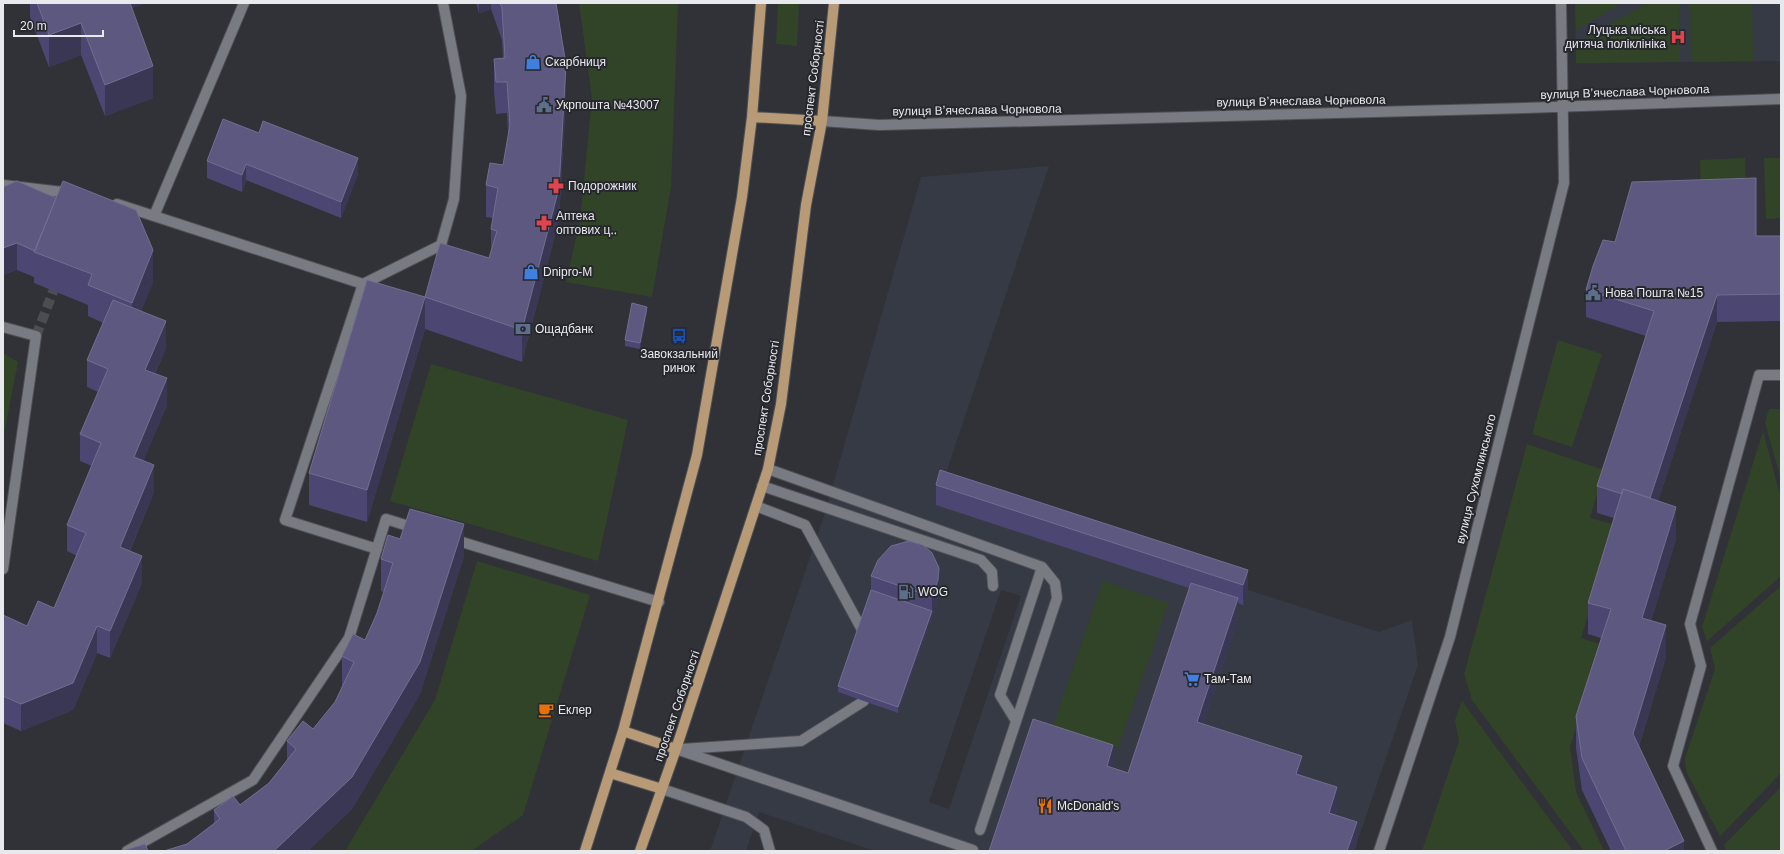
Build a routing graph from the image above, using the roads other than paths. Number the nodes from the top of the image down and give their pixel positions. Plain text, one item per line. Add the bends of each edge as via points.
1 (244, 3) edge
2 (443, 3) edge
3 (761, 3) edge
4 (834, 3) edge
5 (1561, 3) edge
6 (1781, 99) edge
7 (1562, 107) junction
8 (752, 116) junction
9 (822, 121) junction
10 (3, 185) edge
11 (83, 194) edge
12 (104, 200) edge
13 (154, 216) junction
14 (363, 284) junction
15 (3, 327) edge
16 (1781, 375) edge
17 (768, 469) junction
18 (762, 486) junction
19 (756, 506) junction
20 (377, 548) junction
21 (1042, 567) junction
22 (3, 569) edge
23 (993, 586) dead end
24 (659, 602) junction
25 (861, 628) edge
26 (864, 701) edge
27 (1016, 721) junction
28 (624, 731) junction
29 (676, 749) junction
30 (610, 773) junction
31 (662, 789) junction
32 (980, 830) dead end
33 (973, 850) dead end
34 (127, 851) edge
35 (585, 851) edge
36 (640, 851) edge
37 (770, 851) edge
38 (1379, 851) edge
39 (1712, 851) edge

1 - 13 street
2 - 14 street via 461,96 454,199 440,245
3 - 8 main road
4 - 9 main road, проспект Соборності
5 - 7 street, вулиця Сухомлинського
6 - 7 street, вулиця Вʼячеслава Чорновола
7 - 9 street, вулиця Вʼячеслава Чорновола via 879,125
7 - 38 street, вулиця Сухомлинського via 1564,183 1450,637
8 - 9 main road
8 - 24 main road via 742,197 697,455
9 - 17 main road, проспект Соборності via 806,205 781,404
10 - 11 street
12 - 13 street
13 - 14 street
14 - 20 street via 285,520
15 - 22 street via 36,336
16 - 39 street via 1759,375 1690,624 1701,666 1672,766
17 - 18 main road, проспект Соборності
17 - 21 street
18 - 19 main road, проспект Соборності
18 - 23 street via 981,560 992,572
19 - 25 street via 805,525
19 - 29 main road, проспект Соборності
20 - 24 street via 386,519
20 - 34 street via 349,638 253,780
21 - 27 street via 1000,695
21 - 27 street via 1055,583 1057,598
24 - 28 main road
26 - 29 street via 801,741
27 - 32 street
28 - 29 main road
28 - 30 main road
29 - 31 main road, проспект Соборності
29 - 33 street
30 - 31 main road
30 - 35 main road
31 - 36 main road, проспект Соборності
31 - 37 street via 746,817 764,830

